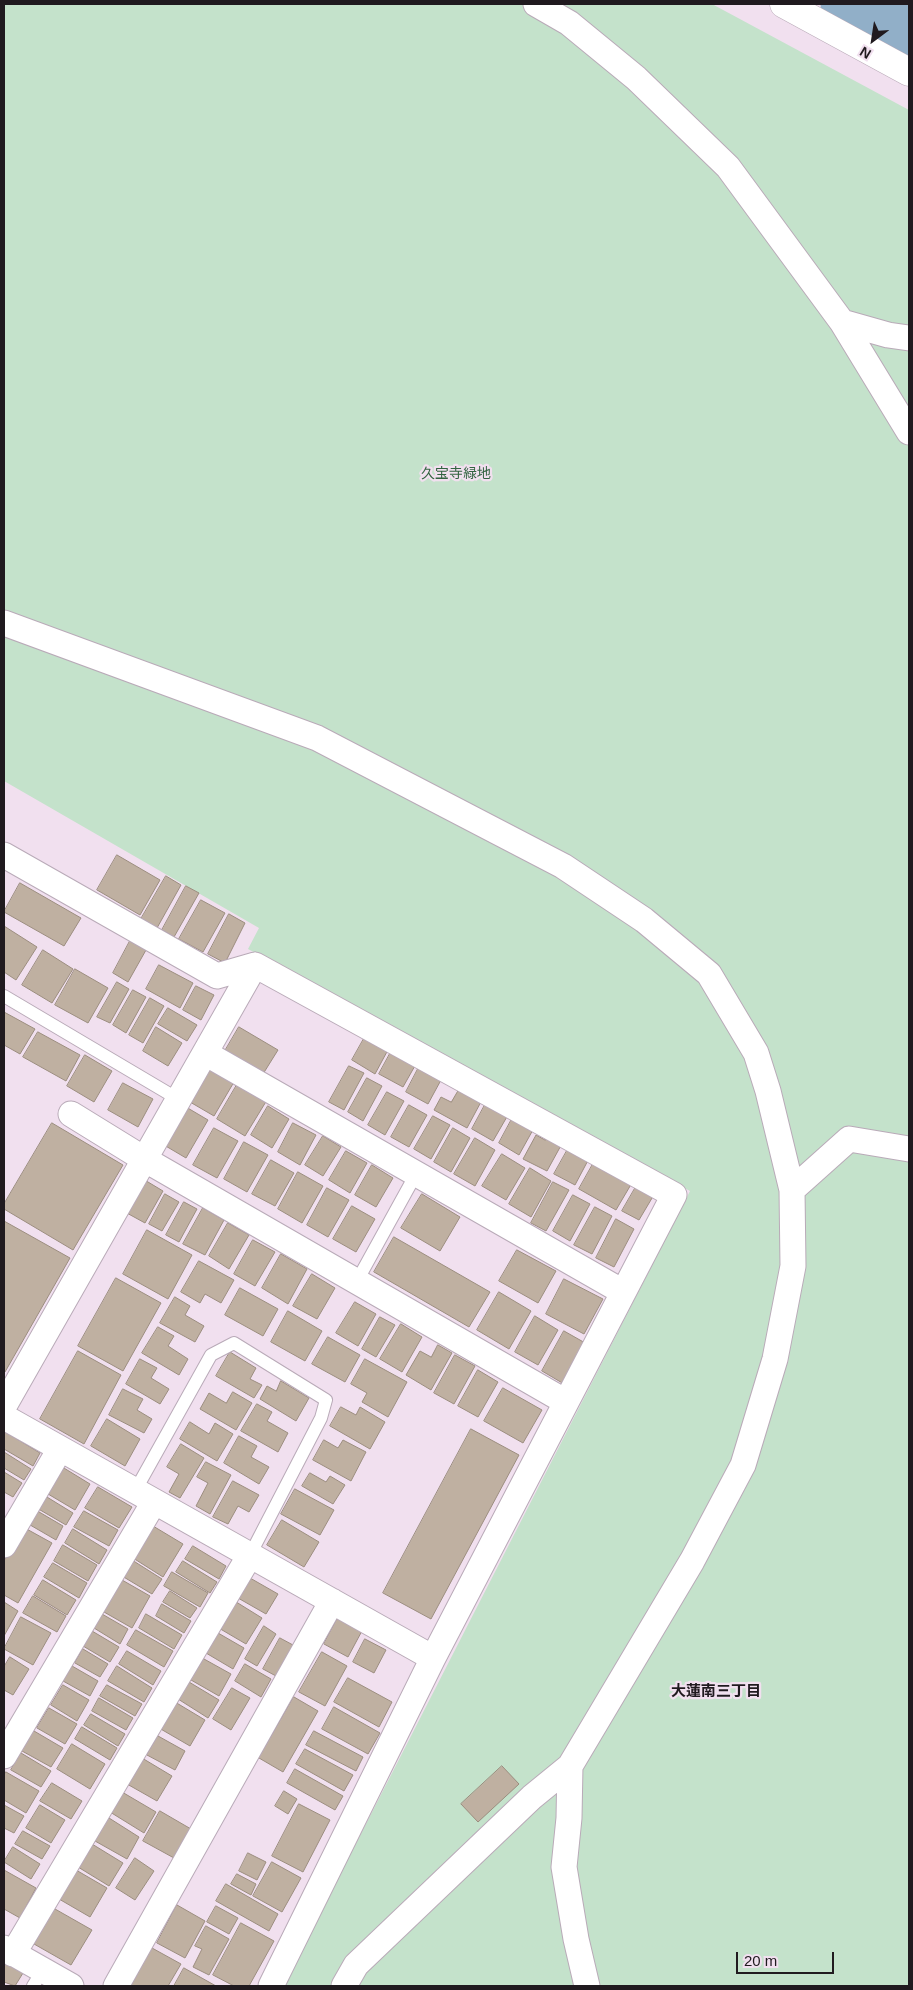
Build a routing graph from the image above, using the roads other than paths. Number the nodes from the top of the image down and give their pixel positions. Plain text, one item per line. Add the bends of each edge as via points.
1 (536, 4) edge
2 (784, 4) edge
3 (909, 72) edge
4 (842, 322) junction
5 (909, 338) edge
6 (909, 432) edge
7 (4, 624) edge
8 (4, 855) edge
9 (255, 965) junction
10 (4, 996) edge
11 (204, 1053) junction
12 (178, 1099) junction
13 (71, 1114) dead end
14 (909, 1149) edge
15 (144, 1159) junction
16 (416, 1174) junction
17 (792, 1190) junction
18 (357, 1281) junction
19 (623, 1292) junction
20 (566, 1402) junction
21 (4, 1406) edge
22 (4, 1418) edge
23 (60, 1449) junction
24 (144, 1496) junction
25 (4, 1544) edge
26 (250, 1555) junction
27 (332, 1601) junction
28 (433, 1658) junction
29 (4, 1756) edge
30 (570, 1766) junction
31 (8, 1951) edge
32 (38, 1978) edge
33 (71, 1986) edge
34 (116, 1986) edge
35 (271, 1986) edge
36 (344, 1986) edge
37 (587, 1986) edge

1 - 4 street via 569,23 636,78 728,167
2 - 3 street
4 - 5 street
4 - 6 street
7 - 17 street via 316,738 563,866 644,920 709,974 756,1052
8 - 9 street via 217,976
9 - 11 street
9 - 19 street via 674,1195
10 - 12 lane
11 - 12 street
11 - 16 street
12 - 15 street
13 - 15 street
14 - 17 street via 849,1139
15 - 18 street
15 - 21 street
16 - 18 lane
16 - 19 street
17 - 30 street via 793,1266 775,1359 743,1464 692,1561
18 - 20 street
19 - 20 street
20 - 28 street
22 - 23 street
23 - 24 street
23 - 25 street
24 - 26 street
24 - 26 lane via 211,1355 234,1343 326,1400 321,1418
24 - 29 street
26 - 27 street
26 - 31 street
27 - 28 street
27 - 34 street
28 - 35 street
30 - 36 street via 532,1797 356,1965
30 - 37 street via 564,1867
31 - 32 street
32 - 33 street

